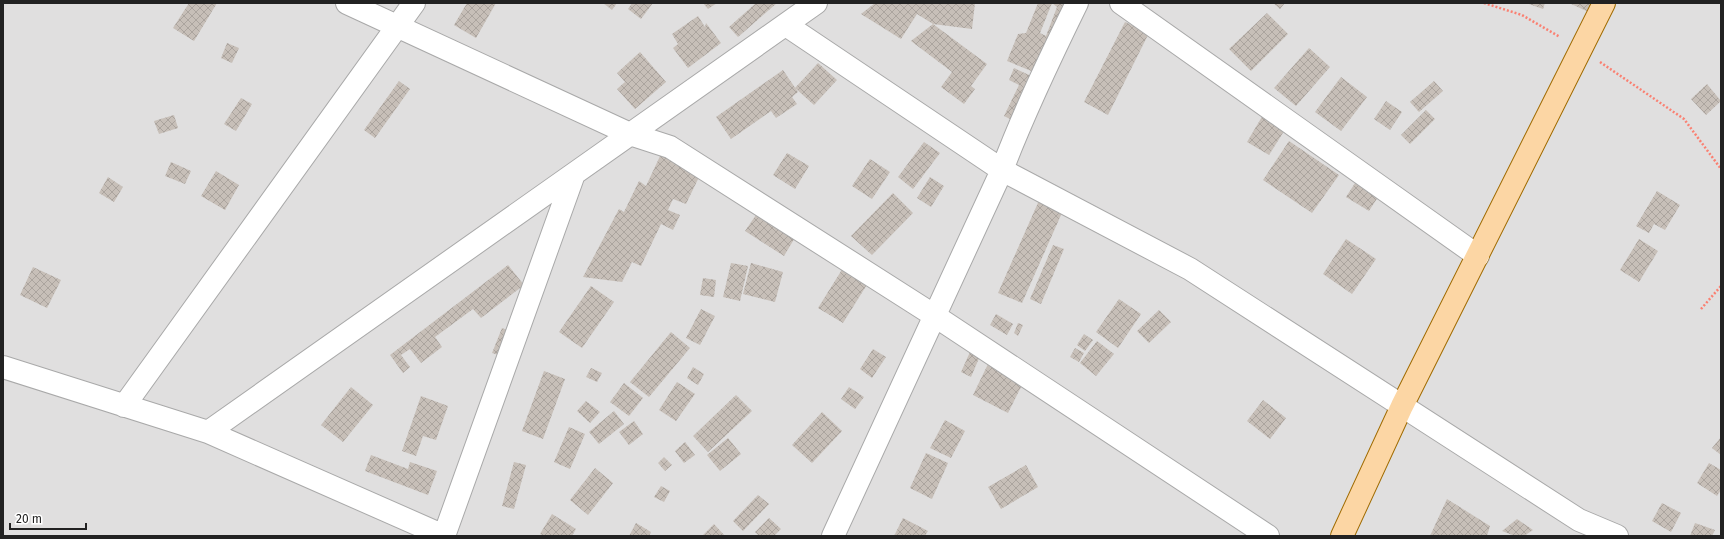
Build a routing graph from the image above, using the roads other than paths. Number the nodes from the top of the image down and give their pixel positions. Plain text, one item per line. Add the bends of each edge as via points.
1 (347, 3) edge
2 (414, 3) edge
3 (816, 3) edge
4 (1077, 3) edge
5 (1121, 3) edge
6 (1604, 3) edge
7 (786, 25) junction
8 (397, 27) junction
9 (630, 134) junction
10 (1002, 170) junction
11 (574, 174) junction
12 (1478, 256) junction
13 (935, 316) junction
14 (3, 367) edge
15 (124, 406) junction
16 (1402, 406) junction
17 (208, 432) junction
18 (444, 536) edge
19 (833, 536) edge
20 (1268, 536) edge
21 (1342, 536) edge
22 (1617, 536) edge

1 - 8 street
2 - 8 street
3 - 7 street
4 - 10 street via 1041,75
5 - 12 street
6 - 12 main road
7 - 9 street
7 - 10 street
8 - 9 street
8 - 15 street
9 - 11 street
9 - 13 street via 670,147
10 - 13 street
10 - 16 street via 1190,270
11 - 17 street
11 - 18 street
12 - 16 main road
13 - 19 street
13 - 20 street
14 - 15 street
15 - 17 street
16 - 21 main road
16 - 22 street via 1579,520
17 - 18 street

